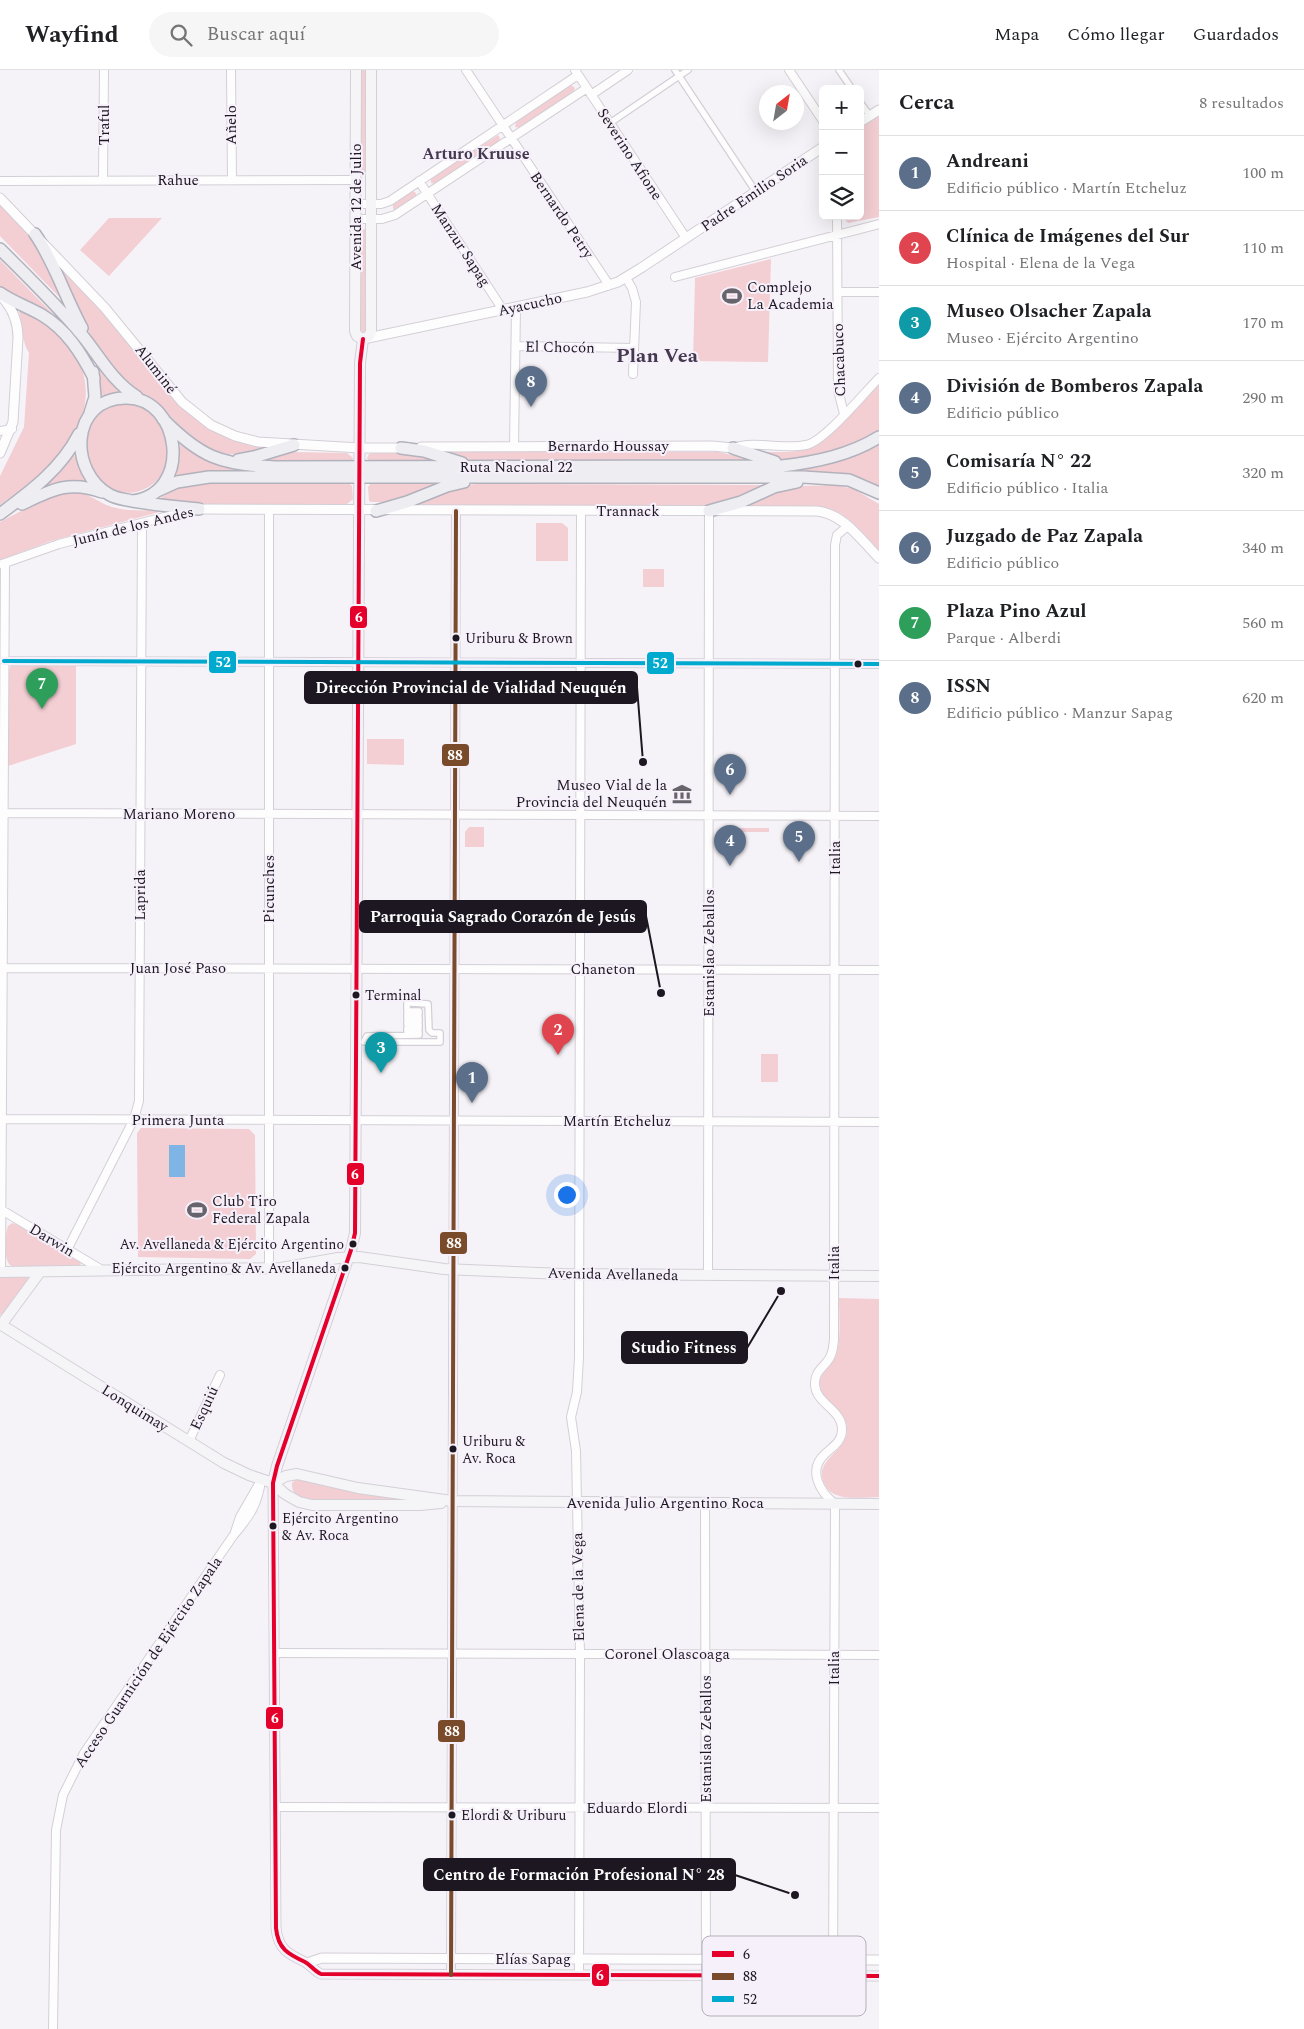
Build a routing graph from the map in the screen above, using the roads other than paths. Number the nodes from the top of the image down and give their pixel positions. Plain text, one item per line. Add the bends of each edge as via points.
1 (104, 70) edge
2 (231, 70) edge
3 (356, 70) edge
4 (371, 70) edge
5 (466, 70) edge
6 (628, 70) edge
7 (675, 70) edge
8 (688, 70) edge
9 (789, 70) edge
10 (839, 70) edge
11 (576, 72) edge
12 (679, 76) junction
13 (849, 85) edge
14 (589, 92) junction
15 (864, 108) edge
16 (879, 110) edge
17 (819, 115) edge
18 (870, 116) junction
19 (864, 120) edge
20 (610, 123) junction
21 (503, 125) junction
22 (512, 138) junction
23 (819, 150) edge
24 (104, 180) junction
25 (232, 180) junction
26 (356, 180) junction
27 (0, 181) edge
28 (419, 181) junction
29 (756, 192) junction
30 (427, 194) junction
31 (0, 198) edge
32 (356, 204) junction
33 (371, 204) junction
34 (356, 219) junction
35 (371, 219) junction
36 (837, 220) edge
37 (879, 224) edge
38 (35, 234) junction
39 (837, 235) junction
40 (686, 238) junction
41 (0, 248) edge
42 (676, 277) dead end
43 (626, 278) junction
44 (609, 285) junction
45 (838, 292) junction
46 (879, 292) edge
47 (0, 294) edge
48 (516, 307) junction
49 (503, 310) junction
50 (70, 321) junction
51 (363, 339) junction
52 (516, 346) junction
53 (634, 348) junction
54 (97, 356) junction
55 (633, 374) dead end
56 (94, 378) junction
57 (879, 378) edge
58 (143, 402) junction
59 (844, 414) junction
60 (163, 419) junction
61 (87, 420) junction
62 (12, 429) junction
63 (0, 431) edge
64 (879, 437) edge
65 (294, 445) junction
66 (514, 447) junction
67 (360, 448) junction
68 (400, 448) junction
69 (733, 448) junction
70 (0, 453) edge
71 (226, 462) junction
72 (792, 465) junction
73 (360, 472) junction
74 (486, 472) junction
75 (819, 477) junction
76 (155, 492) junction
77 (879, 493) edge
78 (109, 495) junction
79 (132, 500) junction
80 (199, 509) junction
81 (269, 509) junction
82 (359, 511) junction
83 (376, 511) junction
84 (456, 511) junction
85 (581, 511) junction
86 (709, 511) junction
87 (0, 514) edge
88 (142, 523) junction
89 (848, 526) junction
90 (879, 558) edge
91 (2, 564) edge
92 (4, 661) junction
93 (141, 662) junction
94 (269, 662) junction
95 (358, 662) junction
96 (456, 663) junction
97 (580, 663) junction
98 (708, 664) junction
99 (835, 664) junction
100 (879, 664) edge
101 (2, 676) edge
102 (2, 715) edge
103 (1, 814) edge
104 (140, 814) junction
105 (269, 814) junction
106 (357, 814) junction
107 (455, 814) junction
108 (580, 815) junction
109 (709, 816) junction
110 (835, 816) junction
111 (879, 816) edge
112 (2, 968) edge
113 (140, 968) junction
114 (269, 968) junction
115 (356, 968) junction
116 (454, 968) junction
117 (580, 969) junction
118 (708, 969) junction
119 (834, 970) junction
120 (879, 970) edge
121 (364, 1042) joint
122 (1, 1119) edge
123 (134, 1119) junction
124 (269, 1120) junction
125 (356, 1120) junction
126 (453, 1121) junction
127 (579, 1121) junction
128 (708, 1122) junction
129 (834, 1122) junction
130 (879, 1122) edge
131 (0, 1210) edge
132 (67, 1250) junction
133 (349, 1257) junction
134 (269, 1268) junction
135 (452, 1270) junction
136 (103, 1271) junction
137 (0, 1272) edge
138 (40, 1272) junction
139 (579, 1274) junction
140 (708, 1275) junction
141 (834, 1276) junction
142 (879, 1276) edge
143 (0, 1325) edge
144 (220, 1375) dead end
145 (189, 1441) junction
146 (262, 1480) junction
147 (274, 1483) junction
148 (452, 1501) junction
149 (576, 1502) junction
150 (705, 1502) junction
151 (834, 1504) junction
152 (879, 1504) edge
153 (275, 1653) junction
154 (451, 1653) junction
155 (580, 1654) junction
156 (706, 1654) junction
157 (834, 1655) junction
158 (879, 1655) edge
159 (276, 1808) junction
160 (451, 1808) junction
161 (579, 1808) junction
162 (706, 1808) junction
163 (834, 1808) junction
164 (879, 1808) edge
165 (706, 1936) edge
166 (833, 1936) edge
167 (451, 1959) junction
168 (579, 1959) junction
169 (702, 1959) edge
170 (866, 1960) edge
171 (879, 1960) edge
172 (308, 1963) junction
173 (451, 1974) junction
174 (579, 1975) junction
175 (702, 1976) edge
176 (866, 1976) edge
177 (879, 1976) edge
178 (54, 2029) edge

1 - 24 street, Traful
2 - 25 street, Añelo
3 - 26 main road, Avenida 12 de Julio
4 - 33 main road, Avenida 12 de Julio
5 - 21 street, Bernardo Petry
6 - 14 street
7 - 12 street
8 - 12 street
9 - 17 street
10 - 13 street
11 - 14 street, Severino Afione
11 - 21 street
12 - 20 street
12 - 29 street
14 - 20 street, Severino Afione
14 - 22 street
15 - 18 street
16 - 18 street
18 - 19 street
20 - 40 street, Severino Afione
21 - 22 street, Bernardo Petry
21 - 28 street
22 - 30 street
22 - 44 street, Bernardo Petry
23 - 29 street, Padre Emilio Soria
24 - 25 street, Rahue
24 - 27 street, Rahue
25 - 26 street, Rahue
26 - 32 main road, Avenida 12 de Julio
28 - 30 street, Manzur Sapag
28 - 33 street via 387,202
29 - 40 street, Padre Emilio Soria
30 - 35 street via 395,215
30 - 49 street, Manzur Sapag
31 - 38 street, Aluminé
32 - 33 street
32 - 34 main road, Avenida 12 de Julio
33 - 35 main road, Avenida 12 de Julio
34 - 35 street
34 - 51 main road, Avenida 12 de Julio via 356,334
35 - 51 main road, Avenida 12 de Julio via 371,332
36 - 39 street, Chacabuco
37 - 39 street
38 - 54 main road via 49,254 69,303
38 - 65 street, Aluminé via 105,308 192,411 235,436
39 - 42 street
39 - 45 street, Chacabuco
40 - 43 street, Ayacucho
41 - 50 main road
43 - 44 street, Ayacucho
43 - 53 street via 636,302
44 - 48 street, Ayacucho
45 - 46 street
45 - 59 street, Chacabuco via 838,390
47 - 56 main road via 57,325 80,351
47 - 62 street via 13,313 18,330
48 - 49 street, Ayacucho
48 - 52 street
49 - 51 street, Ayacucho
50 - 54 main road
50 - 56 main road via 84,346
51 - 67 main road, Avenida 12 de Julio
52 - 53 street, El Chocón
52 - 66 street
53 - 55 street
54 - 58 main road via 115,380
56 - 61 main road via 95,397
57 - 59 street, Bernardo Houssay
58 - 60 main road
58 - 61 main road via 129,398 114,399 100,405
59 - 69 street, Bernardo Houssay via 820,438 805,446 754,444
60 - 71 main road, Ruta Nacional 22 via 195,448
60 - 76 main road via 171,435 173,462 167,478
61 - 78 main road via 80,443 84,463 93,482
61 - 87 main road via 59,466
62 - 63 street
62 - 70 street
64 - 72 main road, Ruta Nacional 22 via 840,454
65 - 67 street, Aluminé
65 - 71 main road
66 - 68 street, Bernardo Houssay
66 - 69 street, Bernardo Houssay
67 - 68 street, Bernardo Houssay
67 - 73 main road, Avenida 12 de Julio
68 - 74 main road via 424,451
69 - 72 main road via 762,459
71 - 73 main road, Ruta Nacional 22
72 - 74 main road, Ruta Nacional 22
73 - 74 main road, Ruta Nacional 22
73 - 76 main road, Ruta Nacional 22 via 209,477 177,482
73 - 82 main road, Avenida 12 de Julio
74 - 75 main road, Ruta Nacional 22
74 - 83 main road
75 - 77 main road, Ruta Nacional 22 via 849,480
75 - 86 main road via 774,487 741,502
76 - 79 main road
78 - 79 main road
78 - 87 main road via 86,487 69,486
79 - 80 main road via 161,507
80 - 81 street, Junín de los Andes
80 - 88 street, Junín de los Andes
81 - 82 street, Junín de los Andes
81 - 94 street, Picunches
82 - 83 street, Trannack
82 - 95 main road, Avenida 12 de Julio
83 - 84 street, Trannack
84 - 85 street, Trannack
84 - 96 street
85 - 86 street, Trannack
85 - 97 street, Elena de la Vega
86 - 89 street, Trannack via 824,512
86 - 98 street, Estanislao Zeballos
88 - 91 street, Junín de los Andes via 59,544
88 - 93 street, Laprida
89 - 90 street, Trannack
89 - 99 street, Italia via 839,531 835,540
91 - 92 street
92 - 93 street
92 - 101 street
93 - 94 street
93 - 104 street, Laprida
94 - 95 street
94 - 105 street, Picunches
95 - 96 street
95 - 106 main road, Avenida 12 de Julio
96 - 97 street
96 - 107 street
97 - 98 street
97 - 108 street, Elena de la Vega
98 - 99 street
98 - 109 street, Estanislao Zeballos
99 - 100 street
99 - 110 street, Italia
101 - 102 street
102 - 103 street
103 - 104 street, Mariano Moreno
103 - 112 street
104 - 105 street, Mariano Moreno
104 - 113 street, Laprida
105 - 106 street, Mariano Moreno
105 - 114 street, Picunches
106 - 107 street, Mariano Moreno
106 - 115 main road, Avenida 12 de Julio
107 - 108 street, Mariano Moreno
107 - 116 street
108 - 109 street, Mariano Moreno
108 - 117 street, Elena de la Vega
109 - 110 street, Mariano Moreno
109 - 118 street, Estanislao Zeballos
110 - 111 street, Mariano Moreno
110 - 119 street, Italia
112 - 113 street, Juan José Paso
112 - 122 street
113 - 114 street, Juan José Paso
113 - 123 street, Laprida via 140,1095
114 - 115 street, Juan José Paso
114 - 124 street, Picunches
115 - 116 street, Chaneton
115 - 125 main road, Avenida 12 de Julio
116 - 117 street, Chaneton
116 - 126 street
117 - 118 street, Chaneton
117 - 127 street, Elena de la Vega
118 - 119 street, Chaneton
118 - 128 street, Estanislao Zeballos
119 - 120 street, Chaneton
119 - 129 street, Italia
121 - 121 street via 367,1036 419,1035 419,1032 407,1032 407,1028 419,1028 419,1024 407,1024 407,1021 419,1021 419,1018 407,1018 407,1014 419,1014 419,1010 407,1011 407,1000 428,1004 429,1030 440,1033 440,1042
122 - 123 street, Primera Junta
122 - 131 street
123 - 124 street, Primera Junta
123 - 132 street, Laprida
124 - 125 street, Primera Junta
124 - 134 street, Picunches
125 - 126 street, Martín Etcheluz
125 - 133 main road, Avenida 12 de Julio via 355,1233
126 - 127 street, Martín Etcheluz
126 - 135 street
127 - 128 street, Martín Etcheluz
127 - 139 street, Elena de la Vega
128 - 129 street, Martín Etcheluz
128 - 140 street, Estanislao Zeballos
129 - 130 street, Martín Etcheluz
129 - 141 street, Italia
131 - 132 street, Darwin
131 - 137 street
132 - 136 street, Darwin
133 - 134 main road, Avenida Avellaneda
133 - 135 main road, Avenida Avellaneda
133 - 147 main road, Avenida 12 de Julio via 277,1466
134 - 136 main road, Avenida Avellaneda
135 - 139 main road, Avenida Avellaneda
135 - 148 street
136 - 138 main road, Avenida Avellaneda
137 - 138 main road, Avenida Avellaneda
138 - 143 main road
139 - 140 main road, Avenida Avellaneda
139 - 149 street, Elena de la Vega via 577,1392 571,1416 576,1451
140 - 141 main road, Avenida Avellaneda
141 - 142 main road, Avenida Avellaneda
141 - 151 street, Italia via 833,1346 828,1360 816,1375 815,1385 818,1395 842,1424 840,1439 822,1457 816,1472 818,1485
143 - 145 main road, Lonquimay
144 - 145 street, Esquiú
145 - 146 main road, Lonquimay
146 - 147 main road, Lonquimay
146 - 178 street, Acceso Guarnición de Ejército Zapala via 258,1500 84,1753 63,1796 56,1836
147 - 148 main road, Avenida Julio Argentino Roca via 297,1474 358,1488
147 - 148 main road, Avenida Julio Argentino Roca via 292,1499 312,1505 420,1505
147 - 153 street
148 - 149 main road, Avenida Julio Argentino Roca
148 - 154 street
149 - 150 main road, Avenida Julio Argentino Roca
149 - 155 street, Elena de la Vega
150 - 151 main road, Avenida Julio Argentino Roca
150 - 156 street, Estanislao Zeballos
151 - 152 main road, Avenida Julio Argentino Roca
151 - 157 street, Italia
153 - 154 street, Coronel Olascoaga
153 - 159 street
154 - 155 street, Coronel Olascoaga
154 - 160 street
155 - 156 street, Coronel Olascoaga
155 - 161 street, Elena de la Vega
156 - 157 street, Coronel Olascoaga
156 - 162 street, Estanislao Zeballos
157 - 158 street, Coronel Olascoaga
157 - 163 street, Italia
159 - 160 street, Eduardo Elordi
159 - 172 street, Elías Sapag via 276,1928 282,1947 291,1956
160 - 161 street, Eduardo Elordi
160 - 167 street
161 - 162 street, Eduardo Elordi
161 - 168 street, Elena de la Vega
162 - 163 street, Eduardo Elordi
162 - 165 street, Estanislao Zeballos
163 - 164 street, Eduardo Elordi
163 - 166 street, Italia
167 - 168 street, Elías Sapag
167 - 172 street, Elías Sapag via 322,1958
167 - 173 street
168 - 169 street, Elías Sapag
168 - 174 street, Elena de la Vega
170 - 171 street, Elías Sapag
172 - 173 street, Elías Sapag via 321,1974
173 - 174 street, Elías Sapag
174 - 175 street, Elías Sapag
176 - 177 street, Elías Sapag

